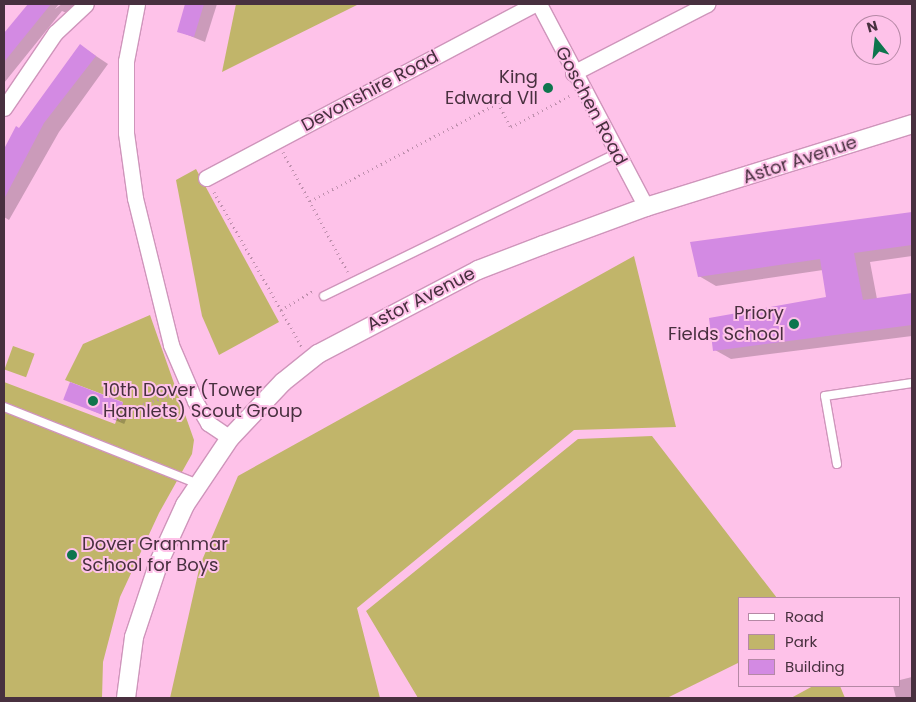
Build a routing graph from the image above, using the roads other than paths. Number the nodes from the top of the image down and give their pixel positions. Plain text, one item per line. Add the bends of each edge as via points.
1 (86, 4) edge
2 (137, 4) edge
3 (534, 4) edge
4 (539, 4) edge
5 (707, 4) edge
6 (573, 73) junction
7 (4, 108) edge
8 (912, 124) edge
9 (617, 153) junction
10 (206, 178) road end
11 (646, 207) junction
12 (324, 296) road end
13 (912, 383) edge
14 (4, 406) edge
15 (230, 438) junction
16 (837, 464) dead end
17 (198, 484) junction
18 (126, 698) edge

1 - 7 street via 55,33
2 - 15 street via 126,61 126,133 135,198 171,345 194,401 208,423
3 - 10 street, Devonshire Road
4 - 6 street, Goschen Road
5 - 6 street
6 - 9 street, Goschen Road
8 - 11 street, Astor Avenue
9 - 11 street, Goschen Road
9 - 12 lane
11 - 15 street, Astor Avenue via 478,270 348,336 283,382
13 - 16 lane via 825,396
14 - 17 lane
15 - 17 street, Astor Avenue
17 - 18 street, Astor Avenue via 159,562 147,596 134,637

